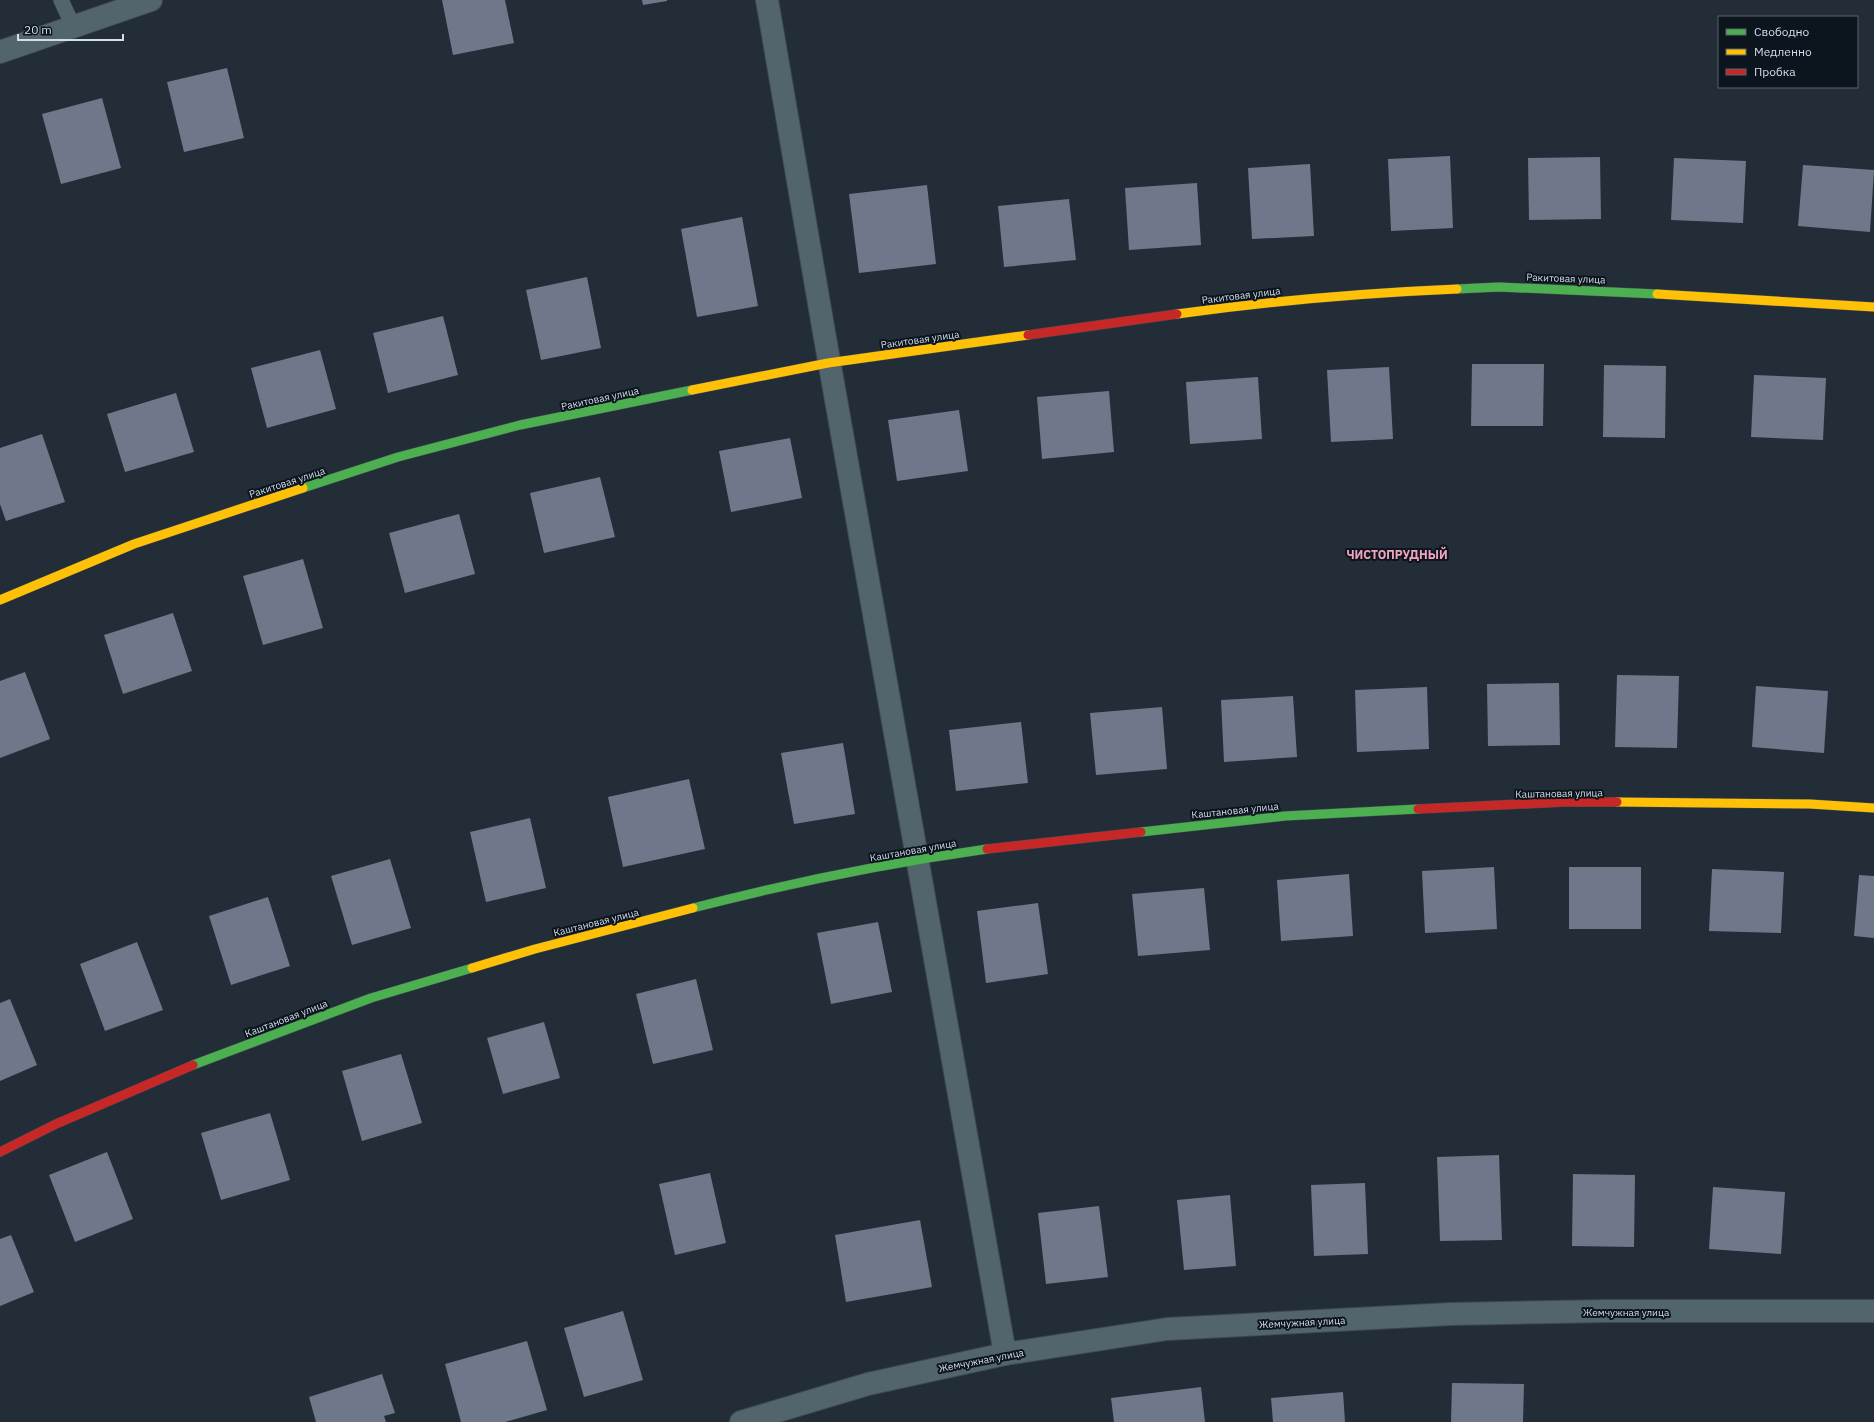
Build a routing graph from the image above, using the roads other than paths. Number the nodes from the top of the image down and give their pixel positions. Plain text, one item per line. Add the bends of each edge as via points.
1 (61, 0) edge
2 (152, 0) edge
3 (767, 0) edge
4 (73, 26) junction
5 (0, 52) edge
6 (1874, 307) edge
7 (828, 363) junction
8 (0, 600) edge
9 (1874, 808) edge
10 (918, 859) junction
11 (0, 1152) edge
12 (1874, 1311) edge
13 (1005, 1354) junction
14 (740, 1422) edge

1 - 4 lane
2 - 4 street
3 - 7 street
4 - 5 street
6 - 7 street, Ракитовая улица via 1499,287 1383,292 1246,304
7 - 8 street, Ракитовая улица via 520,426 398,457 134,544
7 - 10 street
9 - 10 street, Каштановая улица via 1810,804 1564,802 1285,816 993,848
10 - 11 street, Каштановая улица via 727,899 535,949 371,998 202,1061 56,1124
10 - 13 street
12 - 13 street, Жемчужная улица via 1451,1314 1167,1329
13 - 14 street, Жемчужная улица via 868,1384

